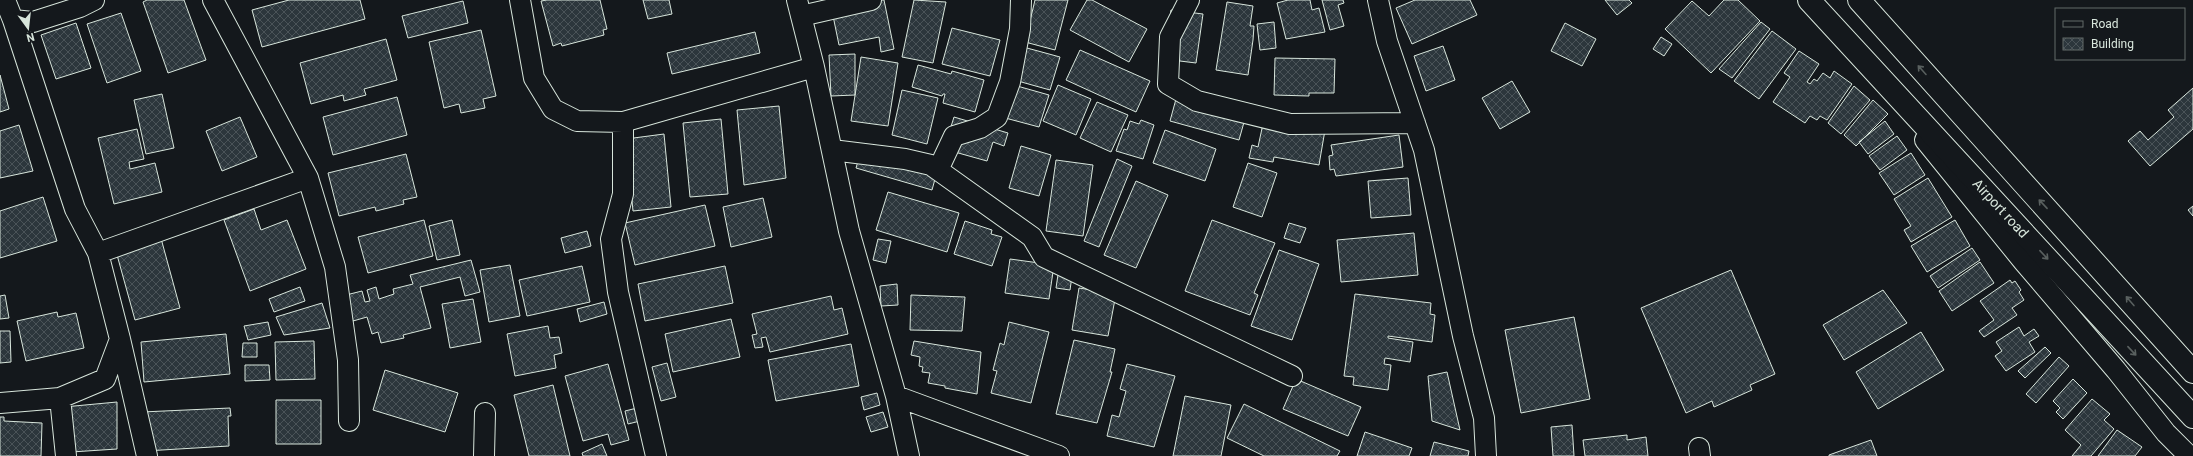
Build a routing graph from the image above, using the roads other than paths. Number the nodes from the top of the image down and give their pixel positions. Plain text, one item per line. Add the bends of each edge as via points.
1 (5, 0) edge
2 (94, 0) edge
3 (213, 0) edge
4 (520, 0) edge
5 (871, 0) edge
6 (1021, 0) edge
7 (1189, 0) edge
8 (1378, 0) edge
9 (1799, 0) edge
10 (1809, 0) edge
11 (1859, 0) edge
12 (799, 8) edge
13 (13, 20) junction
14 (814, 67) junction
15 (623, 122) junction
16 (1415, 123) junction
17 (832, 150) junction
18 (1994, 153) junction
19 (938, 170) junction
20 (1971, 176) junction
21 (308, 178) junction
22 (98, 253) junction
23 (120, 339) junction
24 (2193, 372) edge
25 (1292, 376) dead end
26 (896, 396) junction
27 (60, 398) junction
28 (0, 403) edge
29 (485, 413) dead end
30 (2193, 417) edge
31 (349, 421) dead end
32 (904, 455) edge
33 (66, 456) edge
34 (147, 456) edge
35 (484, 456) edge
36 (656, 456) edge
37 (1059, 456) edge
38 (1486, 456) edge
39 (2190, 456) edge

1 - 13 street
2 - 13 street via 33,22
3 - 21 street
4 - 15 street via 534,78 553,109 577,121
5 - 12 street
6 - 19 street via 1020,29 1010,82 997,117 980,128 954,136
7 - 16 street via 1170,37 1168,84 1197,101 1290,124
8 - 16 street via 1387,41
9 - 39 street via 1909,120 2166,433
10 - 20 main road, Airport road
18 -> 11 main road
12 - 14 street
13 - 22 street via 75,209
14 - 15 street
14 - 17 street
15 - 36 street via 623,194 611,239 618,292
16 - 38 street via 1424,150 1463,336 1484,418
17 - 19 street via 905,159 931,165
17 - 26 street via 848,231
18 - 20 main road
24 -> 18 main road via 2071,234
19 - 25 street via 1032,237 1044,257
20 -> 30 main road, Airport road
21 - 22 street
21 - 31 street via 335,267 348,360
22 - 23 street
23 - 27 street via 105,379
23 - 34 street
26 - 32 street
26 - 37 street
27 - 28 street
27 - 33 street
29 - 35 street

